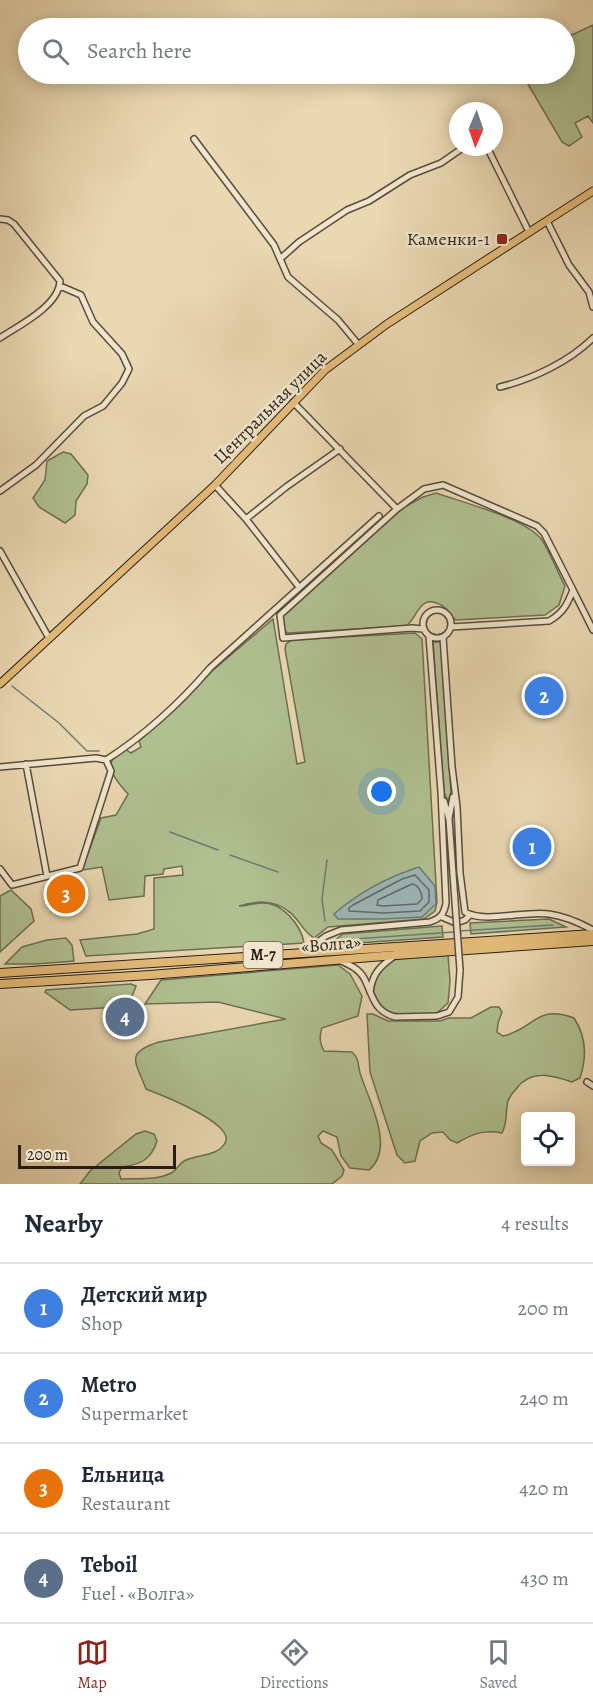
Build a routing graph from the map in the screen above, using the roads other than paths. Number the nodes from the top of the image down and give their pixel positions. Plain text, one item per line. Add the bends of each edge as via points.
1 (194, 139) dead end
2 (451, 156) edge
3 (491, 156) edge
4 (593, 191) edge
5 (0, 219) edge
6 (547, 221) junction
7 (529, 232) junction
8 (280, 259) junction
9 (60, 286) junction
10 (593, 307) edge
11 (0, 338) edge
12 (593, 338) edge
13 (358, 344) junction
14 (500, 387) dead end
15 (293, 402) junction
16 (340, 449) junction
17 (215, 485) junction
18 (0, 491) edge
19 (397, 509) junction
20 (378, 516) dead end
21 (246, 519) junction
22 (0, 551) edge
23 (299, 586) junction
24 (573, 590) junction
25 (451, 627) junction
26 (423, 629) junction
27 (593, 630) edge
28 (429, 636) junction
29 (443, 637) junction
30 (49, 638) junction
31 (0, 684) edge
32 (106, 760) junction
33 (26, 764) junction
34 (0, 767) edge
35 (454, 791) junction
36 (441, 792) junction
37 (449, 819) junction
38 (0, 869) edge
39 (47, 876) junction
40 (470, 915) junction
41 (442, 917) junction
42 (593, 932) edge
43 (593, 941) edge
44 (304, 952) junction
45 (396, 955) junction
46 (340, 960) junction
47 (0, 973) edge
48 (0, 984) edge
49 (370, 994) junction

1 - 8 street via 271,240
2 - 8 street via 347,210
3 - 7 street
4 - 6 main road, Центральная улица
5 - 9 street via 14,224 58,278
6 - 7 main road, Центральная улица
6 - 10 street via 569,265 589,292
7 - 13 main road, Центральная улица
8 - 13 street via 288,276 338,320
9 - 11 street via 39,313
9 - 18 street via 81,295 93,322 122,354 129,369 103,406 84,416 36,465
12 - 14 street via 579,352 519,382
13 - 15 main road, Центральная улица
15 - 16 street
15 - 17 main road, Центральная улица
16 - 19 street
16 - 21 street
17 - 21 street
17 - 30 main road, Центральная улица
19 - 24 street via 424,489 442,485 537,526
19 - 26 street via 280,615 282,638
20 - 23 street
21 - 23 street
22 - 30 street
23 - 32 street via 210,668 171,710
24 - 25 street via 560,615 549,621
24 - 27 street
25 - 26 street via 447,614 433,610 425,615
25 - 29 street
26 - 28 street
28 - 29 street
28 - 36 street
29 - 35 street
30 - 31 main road, Центральная улица
32 - 33 street
32 - 39 street via 111,771 82,865 74,871
33 - 34 street
33 - 39 street
35 - 37 street
35 - 40 street via 463,906
36 - 37 street
36 - 41 street via 446,903
37 - 49 street, bridge via 460,970 454,1006 442,1015 395,1017 381,1011
38 - 39 street via 12,885
40 - 41 street via 456,923
40 - 42 street via 548,914
41 - 44 street via 425,923 341,930
42 - 44 highway, «Волга» / М-7
43 - 45 highway, «Волга» / М-7
44 - 47 highway, «Волга» / М-7
45 - 46 highway, «Волга» / М-7
45 - 49 street via 372,978
46 - 48 highway, «Волга» / М-7
46 - 49 street via 356,968

